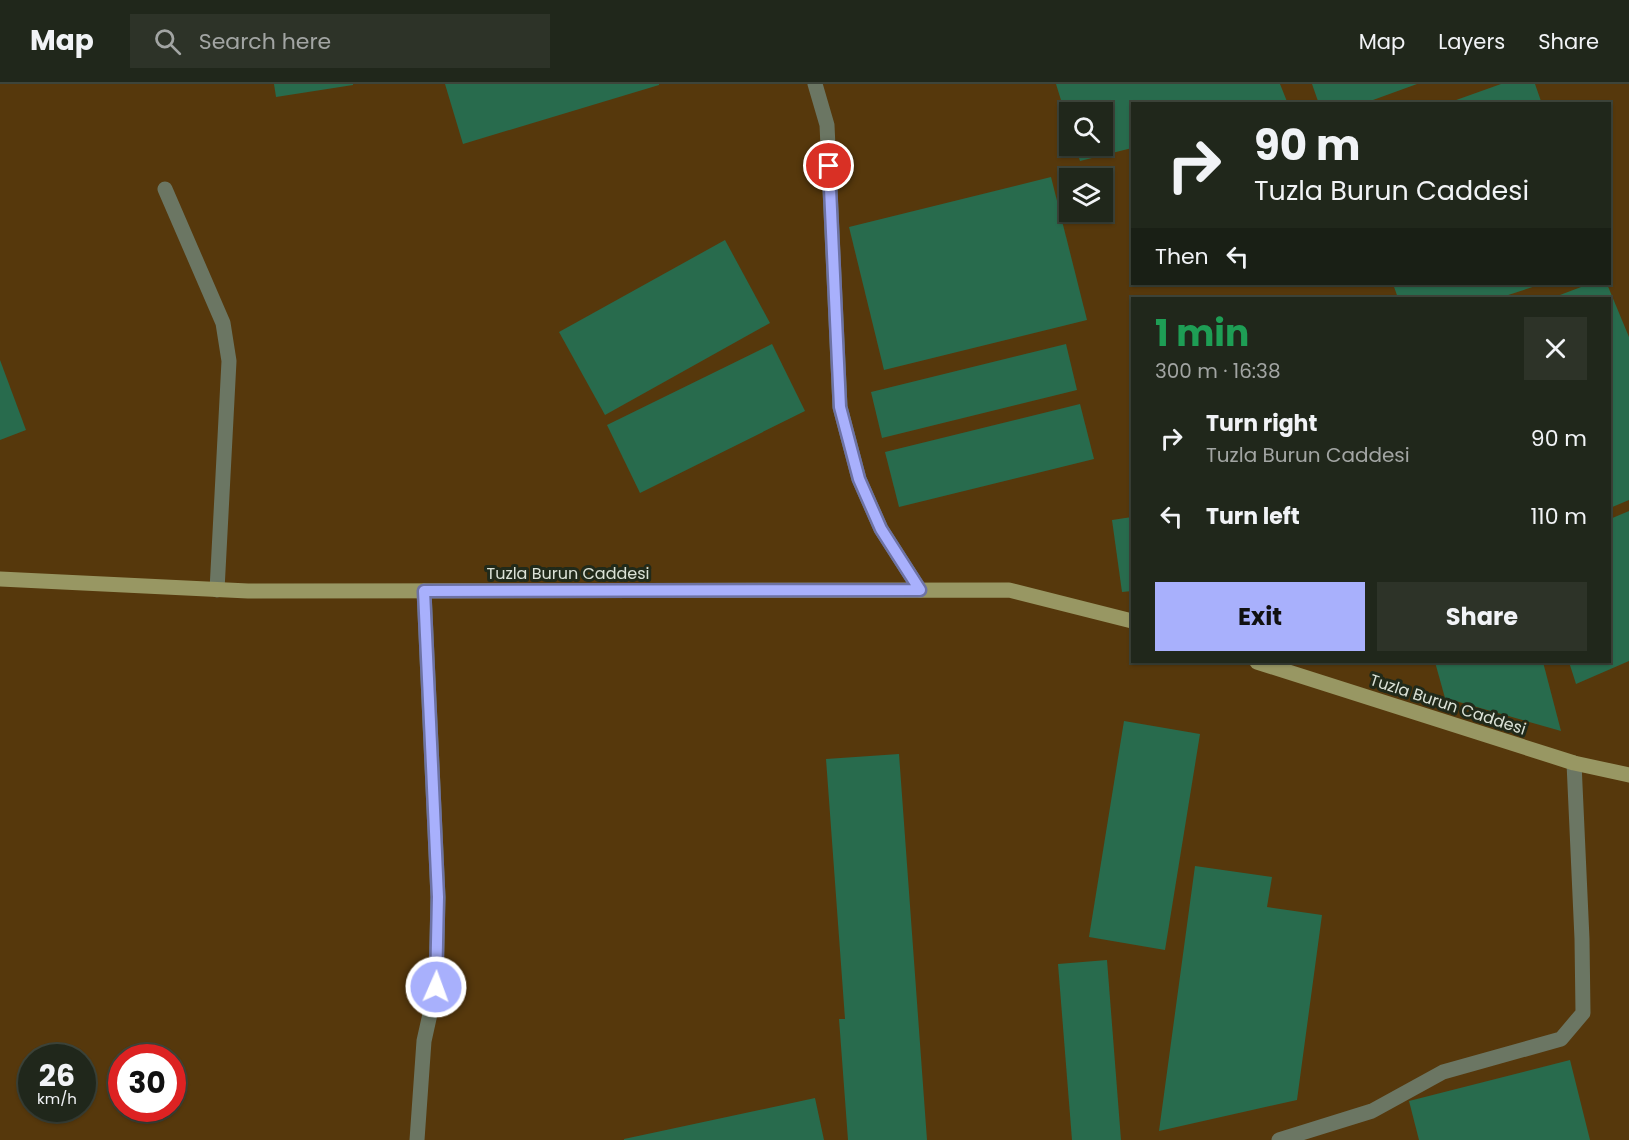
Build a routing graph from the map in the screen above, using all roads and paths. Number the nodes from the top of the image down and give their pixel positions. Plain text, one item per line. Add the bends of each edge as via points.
1 (815, 84) edge
2 (165, 189) dead end
3 (0, 579) edge
4 (217, 590) junction
5 (920, 590) junction
6 (424, 591) junction
7 (1131, 621) edge
8 (1260, 663) edge
9 (1574, 763) junction
10 (1629, 776) edge
11 (417, 1140) edge
12 (1279, 1140) edge

1 - 5 street via 827,124 840,407 859,479 881,529
2 - 4 street via 223,323 229,361
3 - 4 main road, Tuzla Burun Caddesi
4 - 6 main road, Tuzla Burun Caddesi
5 - 6 main road, Tuzla Burun Caddesi
5 - 7 main road, Tuzla Burun Caddesi via 1009,590
6 - 11 street via 438,897 436,987 424,1041
8 - 9 main road, Tuzla Burun Caddesi
9 - 10 main road, Tuzla Burun Caddesi
9 - 12 street via 1583,1013 1561,1039 1443,1072 1372,1111

